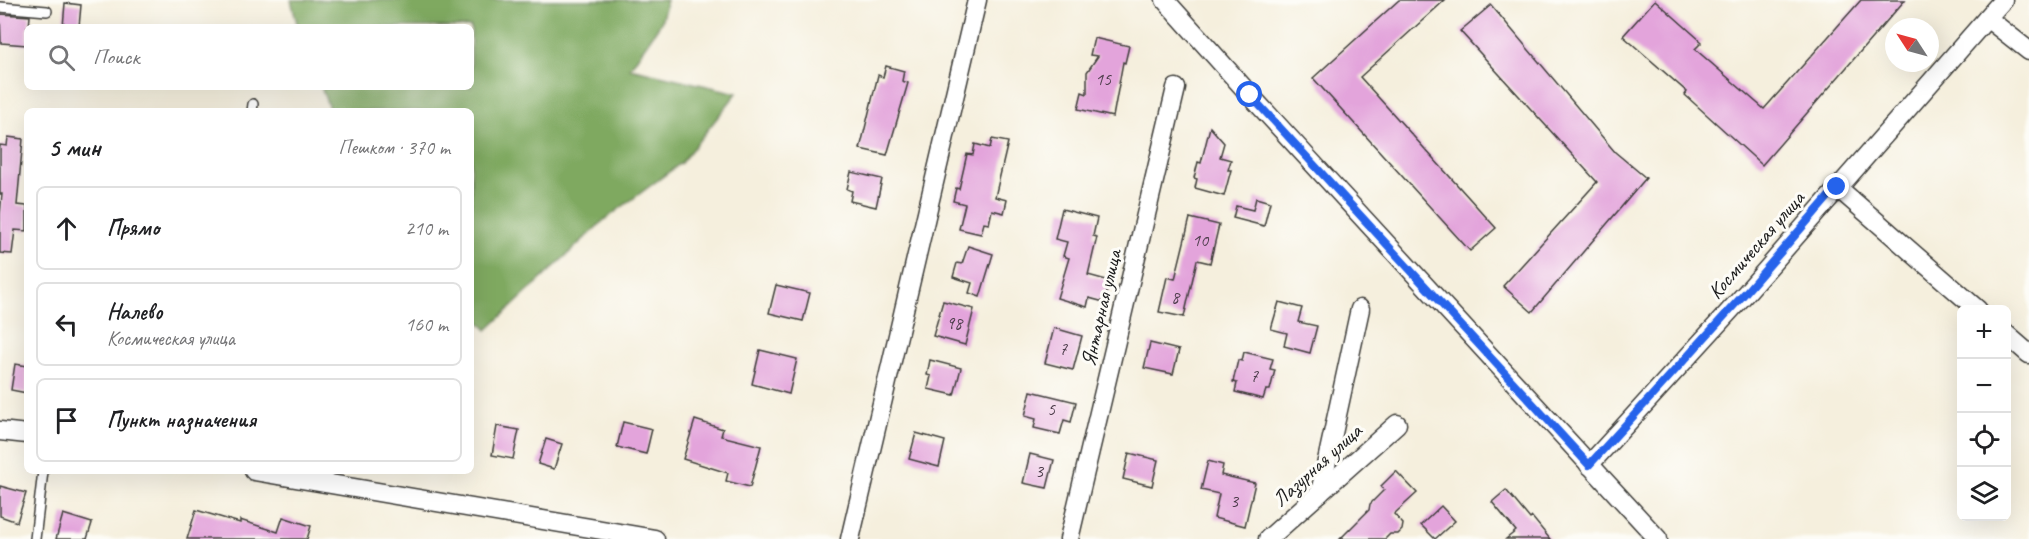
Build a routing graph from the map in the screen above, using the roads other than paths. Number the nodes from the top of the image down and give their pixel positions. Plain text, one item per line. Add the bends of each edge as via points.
1 (977, 0) edge
2 (1166, 0) edge
3 (2003, 0) edge
4 (0, 7) edge
5 (47, 11) dead end
6 (1987, 18) junction
7 (2029, 51) edge
8 (1176, 88) dead end
9 (1837, 187) junction
10 (1973, 305) edge
11 (1360, 309) dead end
12 (2011, 338) edge
13 (2029, 354) edge
14 (1397, 424) dead end
15 (0, 431) edge
16 (24, 434) edge
17 (1589, 465) junction
18 (43, 474) edge
19 (272, 474) edge
20 (1320, 492) junction
21 (35, 539) edge
22 (655, 539) edge
23 (850, 539) edge
24 (1070, 539) edge
25 (1268, 539) edge
26 (1658, 539) edge

1 - 23 street
2 - 17 street
3 - 6 street, Космическая улица
4 - 5 lane
6 - 7 street
6 - 9 street, Космическая улица
8 - 24 street, Янтарная улица
9 - 10 street
9 - 17 street, Космическая улица
11 - 20 street
12 - 13 street
14 - 20 street, Лазурная улица
15 - 16 street
17 - 26 street
18 - 21 lane
19 - 22 street
20 - 25 street, Лазурная улица

